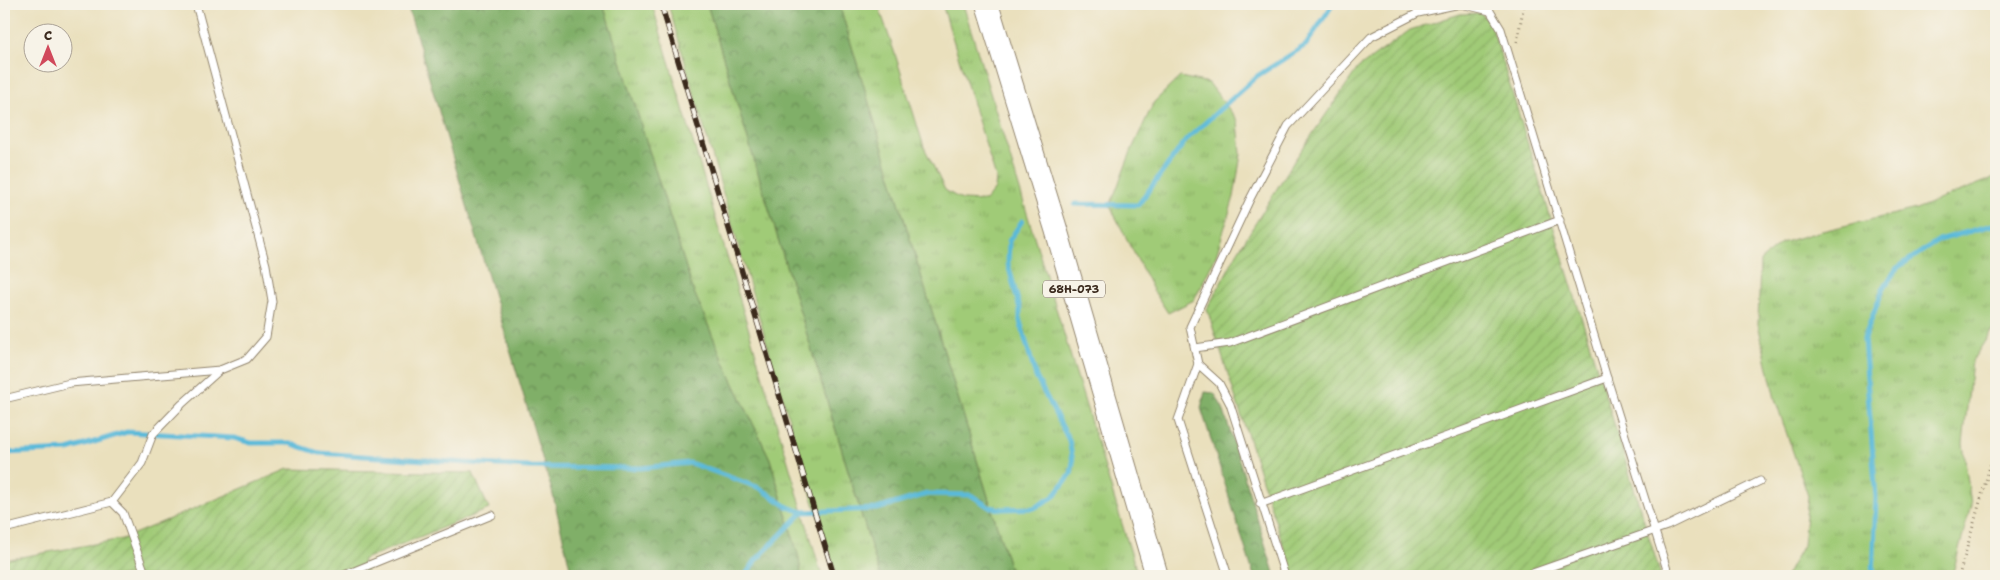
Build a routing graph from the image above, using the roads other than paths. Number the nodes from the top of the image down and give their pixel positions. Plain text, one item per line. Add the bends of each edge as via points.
1 (196, 4) edge
2 (987, 4) edge
3 (1460, 4) edge
4 (1560, 220) junction
5 (1194, 348) junction
6 (1198, 364) junction
7 (220, 370) junction
8 (1607, 378) junction
9 (4, 398) edge
10 (1760, 481) dead end
11 (112, 502) junction
12 (1260, 504) junction
13 (492, 515) dead end
14 (4, 529) edge
15 (1656, 530) junction
16 (146, 576) edge
17 (342, 576) edge
18 (1157, 576) edge
19 (1228, 576) edge
20 (1284, 576) edge
21 (1524, 576) edge
22 (1669, 576) edge

1 - 7 lane via 266,265 272,301 266,337 247,359
2 - 18 main road, 68Н-073
3 - 4 lane via 1490,11 1501,29
3 - 5 lane via 1418,12 1371,37 1288,126 1190,327
4 - 5 lane via 1230,343
4 - 8 lane
5 - 6 lane
6 - 12 lane via 1219,383 1230,404
6 - 19 lane via 1178,420
7 - 9 lane via 70,383
7 - 11 lane via 153,434 142,463
8 - 12 lane
8 - 15 lane
10 - 15 lane
11 - 14 lane
11 - 16 lane via 123,513
12 - 20 lane
13 - 17 lane
15 - 21 lane
15 - 22 lane

